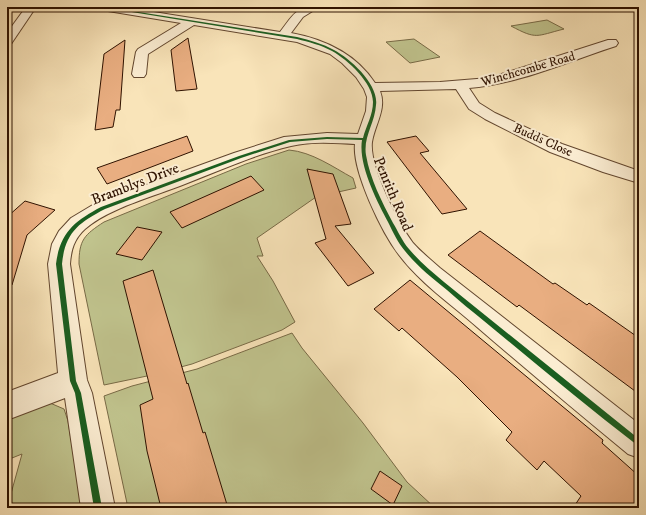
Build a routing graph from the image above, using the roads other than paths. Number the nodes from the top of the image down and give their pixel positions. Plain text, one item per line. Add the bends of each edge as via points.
1 (31, 7) edge
2 (102, 7) edge
3 (312, 7) edge
4 (192, 21) junction
5 (283, 36) junction
6 (8, 37) edge
7 (612, 43) dead end
8 (139, 74) dead end
9 (460, 85) junction
10 (370, 87) junction
11 (363, 139) junction
12 (639, 177) edge
13 (73, 381) junction
14 (7, 406) edge
15 (639, 443) edge
16 (98, 508) edge

1 - 6 street
2 - 4 street, Penrith Road
3 - 5 street via 298,15
4 - 5 street, Penrith Road
4 - 8 street via 142,52
5 - 10 street, Penrith Road via 313,42 335,52 354,66
7 - 9 street, Winchcombe Road via 496,80
9 - 10 street, Winchcombe Road
9 - 12 street, Budds Close via 474,106 490,116 556,148
10 - 11 street, Penrith Road via 375,104
11 - 13 street, Bramblys Drive via 290,141 103,208 77,224 64,240 59,252
11 - 15 street, Penrith Road via 364,156 377,194 401,242 428,270
13 - 14 street
13 - 16 street, Bramblys Drive via 78,393

